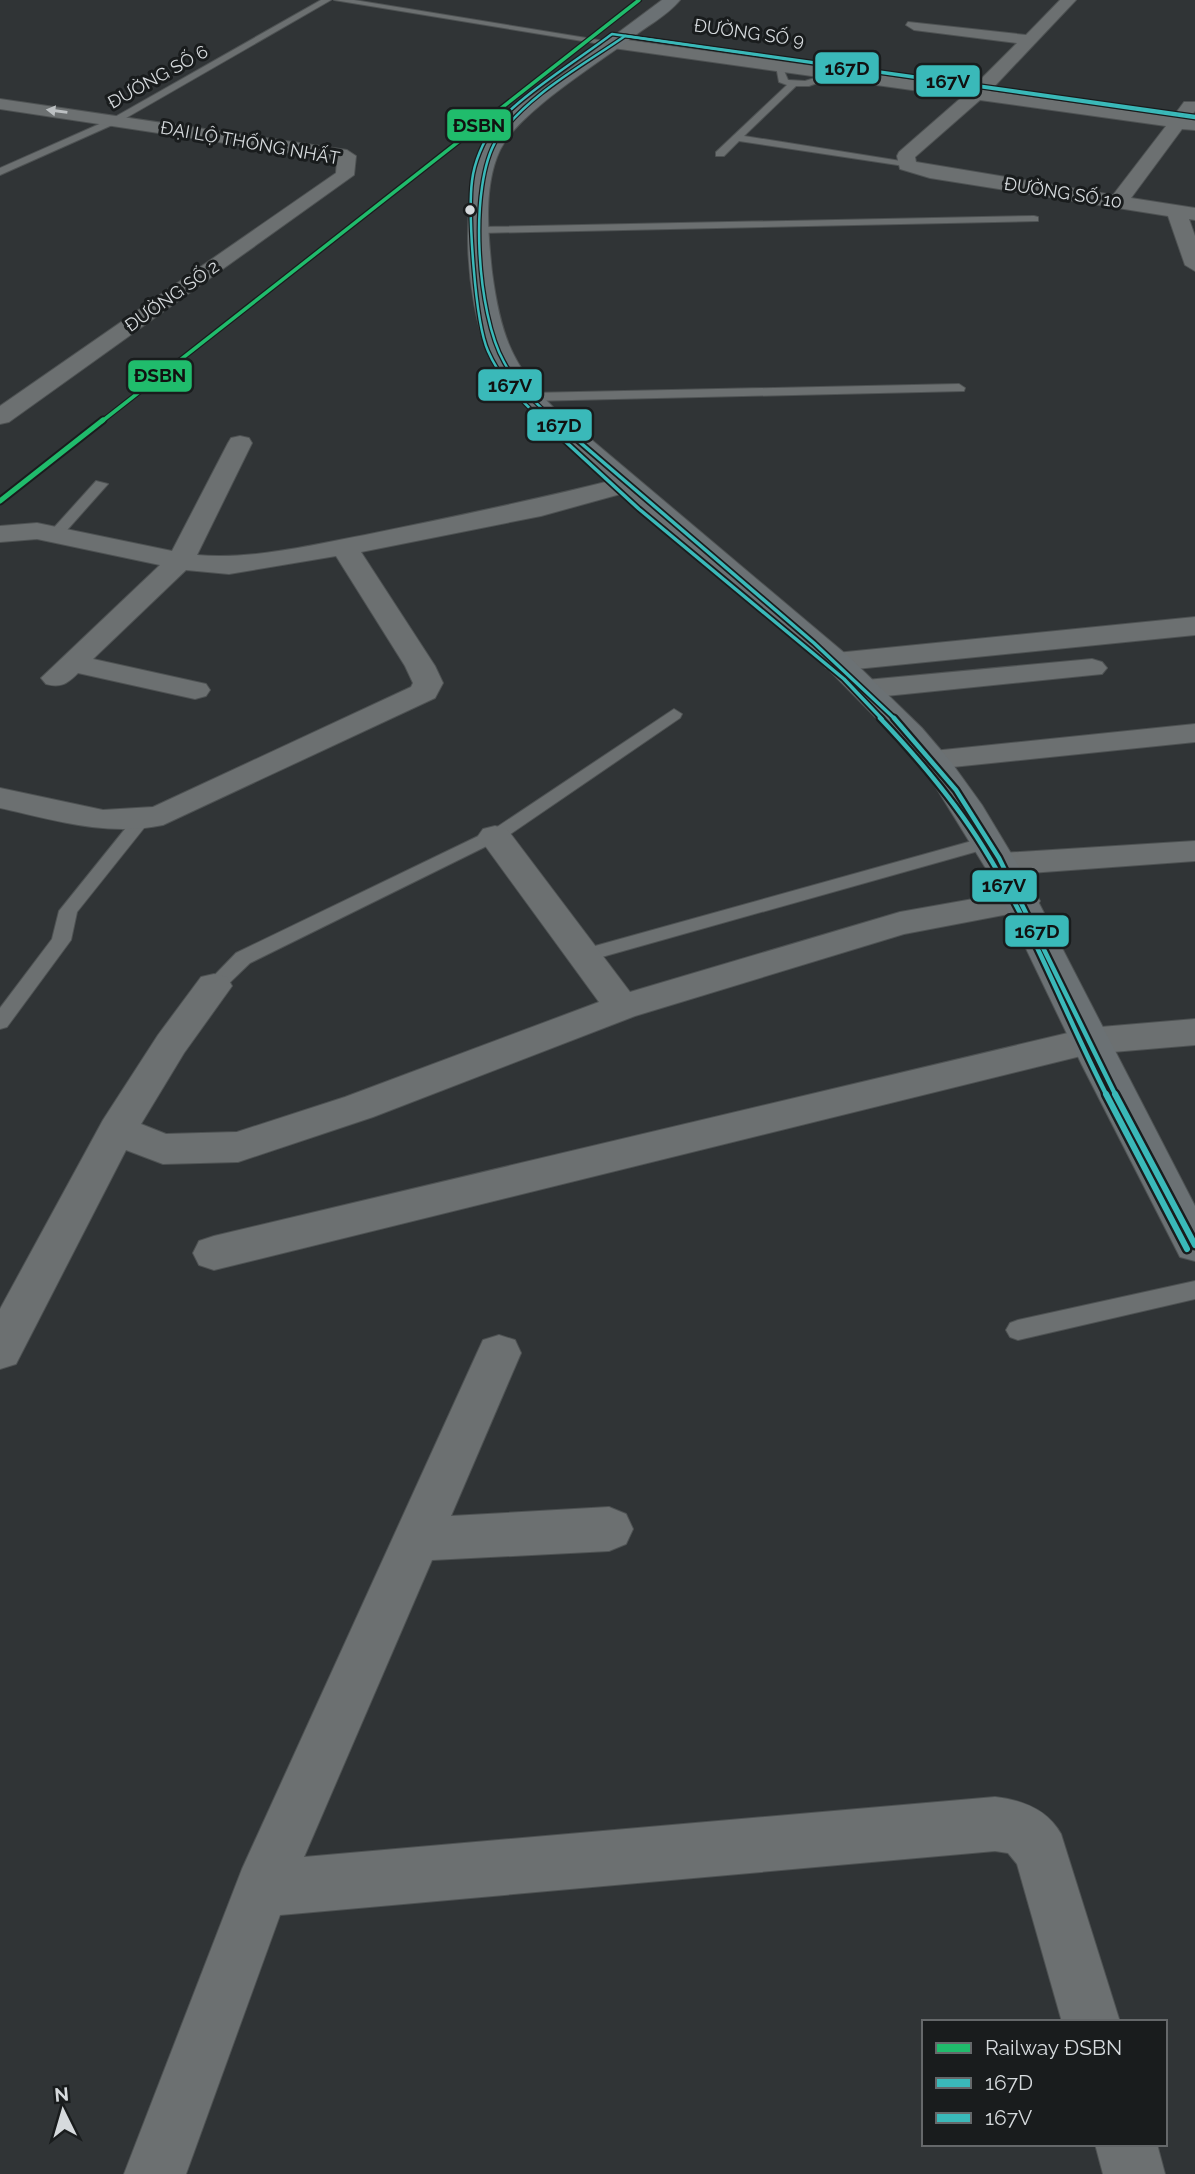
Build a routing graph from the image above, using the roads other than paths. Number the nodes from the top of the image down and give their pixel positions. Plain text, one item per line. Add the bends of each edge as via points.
1 (327, 0) edge
2 (338, 0) edge
3 (380, 0) edge
4 (672, 0) edge
5 (1068, 0) edge
6 (914, 25) dead end
7 (619, 39) junction
8 (1030, 40) junction
9 (779, 68) junction
10 (834, 75) junction
11 (792, 85) junction
12 (979, 91) junction
13 (1195, 100) edge
14 (0, 104) edge
15 (116, 120) junction
16 (1187, 120) edge
17 (0, 123) edge
18 (81, 134) junction
19 (214, 135) junction
20 (737, 138) junction
21 (190, 151) junction
22 (720, 154) dead end
23 (906, 165) junction
24 (0, 172) edge
25 (345, 175) junction
26 (1118, 202) junction
27 (1185, 213) edge
28 (1034, 219) dead end
29 (480, 230) junction
30 (1195, 265) edge
31 (959, 388) dead end
32 (530, 397) junction
33 (0, 417) edge
34 (240, 443) dead end
35 (101, 484) dead end
36 (626, 485) junction
37 (0, 534) edge
38 (55, 535) junction
39 (344, 547) junction
40 (180, 561) junction
41 (1195, 626) edge
42 (836, 662) junction
43 (1093, 668) dead end
44 (866, 689) junction
45 (195, 690) dead end
46 (674, 714) dead end
47 (1195, 733) edge
48 (933, 760) junction
49 (0, 798) edge
50 (139, 823) junction
51 (495, 836) junction
52 (1195, 851) edge
53 (996, 853) junction
54 (1023, 901) junction
55 (584, 956) junction
56 (214, 986) joint
57 (622, 1007) junction
58 (0, 1022) edge
59 (1195, 1032) edge
60 (1089, 1041) junction
61 (117, 1130) junction
62 (1195, 1245) edge
63 (214, 1253) dead end
64 (1195, 1290) edge
65 (1018, 1330) dead end
66 (0, 1351) edge
67 (499, 1353) dead end
68 (609, 1530) dead end
69 (417, 1539) junction
70 (262, 1889) junction
71 (1090, 2020) edge
72 (1127, 2146) edge
73 (155, 2174) edge
74 (1134, 2174) edge

1 - 15 lane, ĐƯỜNG SỐ 6
2 - 7 lane, ĐƯỜNG SỐ 9
3 - 7 lane, ĐƯỜNG SỐ 9
4 - 7 main road
5 - 8 street
6 - 8 street
7 - 9 street, ĐƯỜNG SỐ 9
7 - 12 street, ĐƯỜNG SỐ 9
7 - 29 main road via 520,114 495,142 481,180
8 - 12 street
9 - 10 street, ĐƯỜNG SỐ 9
9 - 11 lane via 784,82
10 - 11 lane
10 - 12 street, ĐƯỜNG SỐ 9
11 - 20 lane
12 - 16 street, ĐƯỜNG SỐ 9
12 - 23 street via 906,156
13 - 16 street
15 -> 14 street, ĐẠI LỘ THỐNG NHẤT
15 - 18 lane, ĐƯỜNG SỐ 6
15 - 19 street, ĐẠI LỘ THỐNG NHẤT
16 - 26 street
17 - 18 street, ĐẠI LỘ THỐNG NHẤT
18 - 21 street, ĐẠI LỘ THỐNG NHẤT
18 - 24 lane, ĐƯỜNG SỐ 6
19 - 21 street
19 - 25 street, ĐẠI LỘ THỐNG NHẤT via 347,156
20 - 22 lane
20 - 23 lane
21 - 25 street, ĐẠI LỘ THỐNG NHẤT
23 - 26 street, ĐƯỜNG SỐ 10
25 - 33 street, ĐƯỜNG SỐ 2
26 - 27 street, ĐƯỜNG SỐ 10
27 - 30 street
28 - 29 lane
29 - 32 main road via 491,334 504,363
31 - 32 lane
32 - 36 main road
34 - 40 street
35 - 38 lane
36 - 39 street via 541,508
36 - 42 main road
37 - 38 street via 19,530
38 - 40 street
39 - 40 street via 250,564
39 - 50 street via 420,666 428,683 424,692
40 - 45 street via 64,670
41 - 42 street
42 - 44 main road
43 - 44 street
44 - 48 main road
46 - 51 lane
47 - 48 street
48 - 53 main road
49 - 50 street
50 - 58 lane via 68,911 61,940
51 - 55 street
51 - 56 lane via 243,958
52 - 53 street
53 - 54 main road
53 - 55 lane
54 - 57 street via 900,923
54 - 60 main road
55 - 57 street
56 - 61 street
57 - 61 street via 359,1107 239,1147 163,1149
59 - 60 street
60 - 62 main road
60 - 63 street
61 - 66 street
64 - 65 lane
67 - 69 street
68 - 69 street
69 - 70 street
70 - 71 street via 995,1824 1015,1827 1034,1836 1042,1853
70 - 73 street
72 - 74 street

